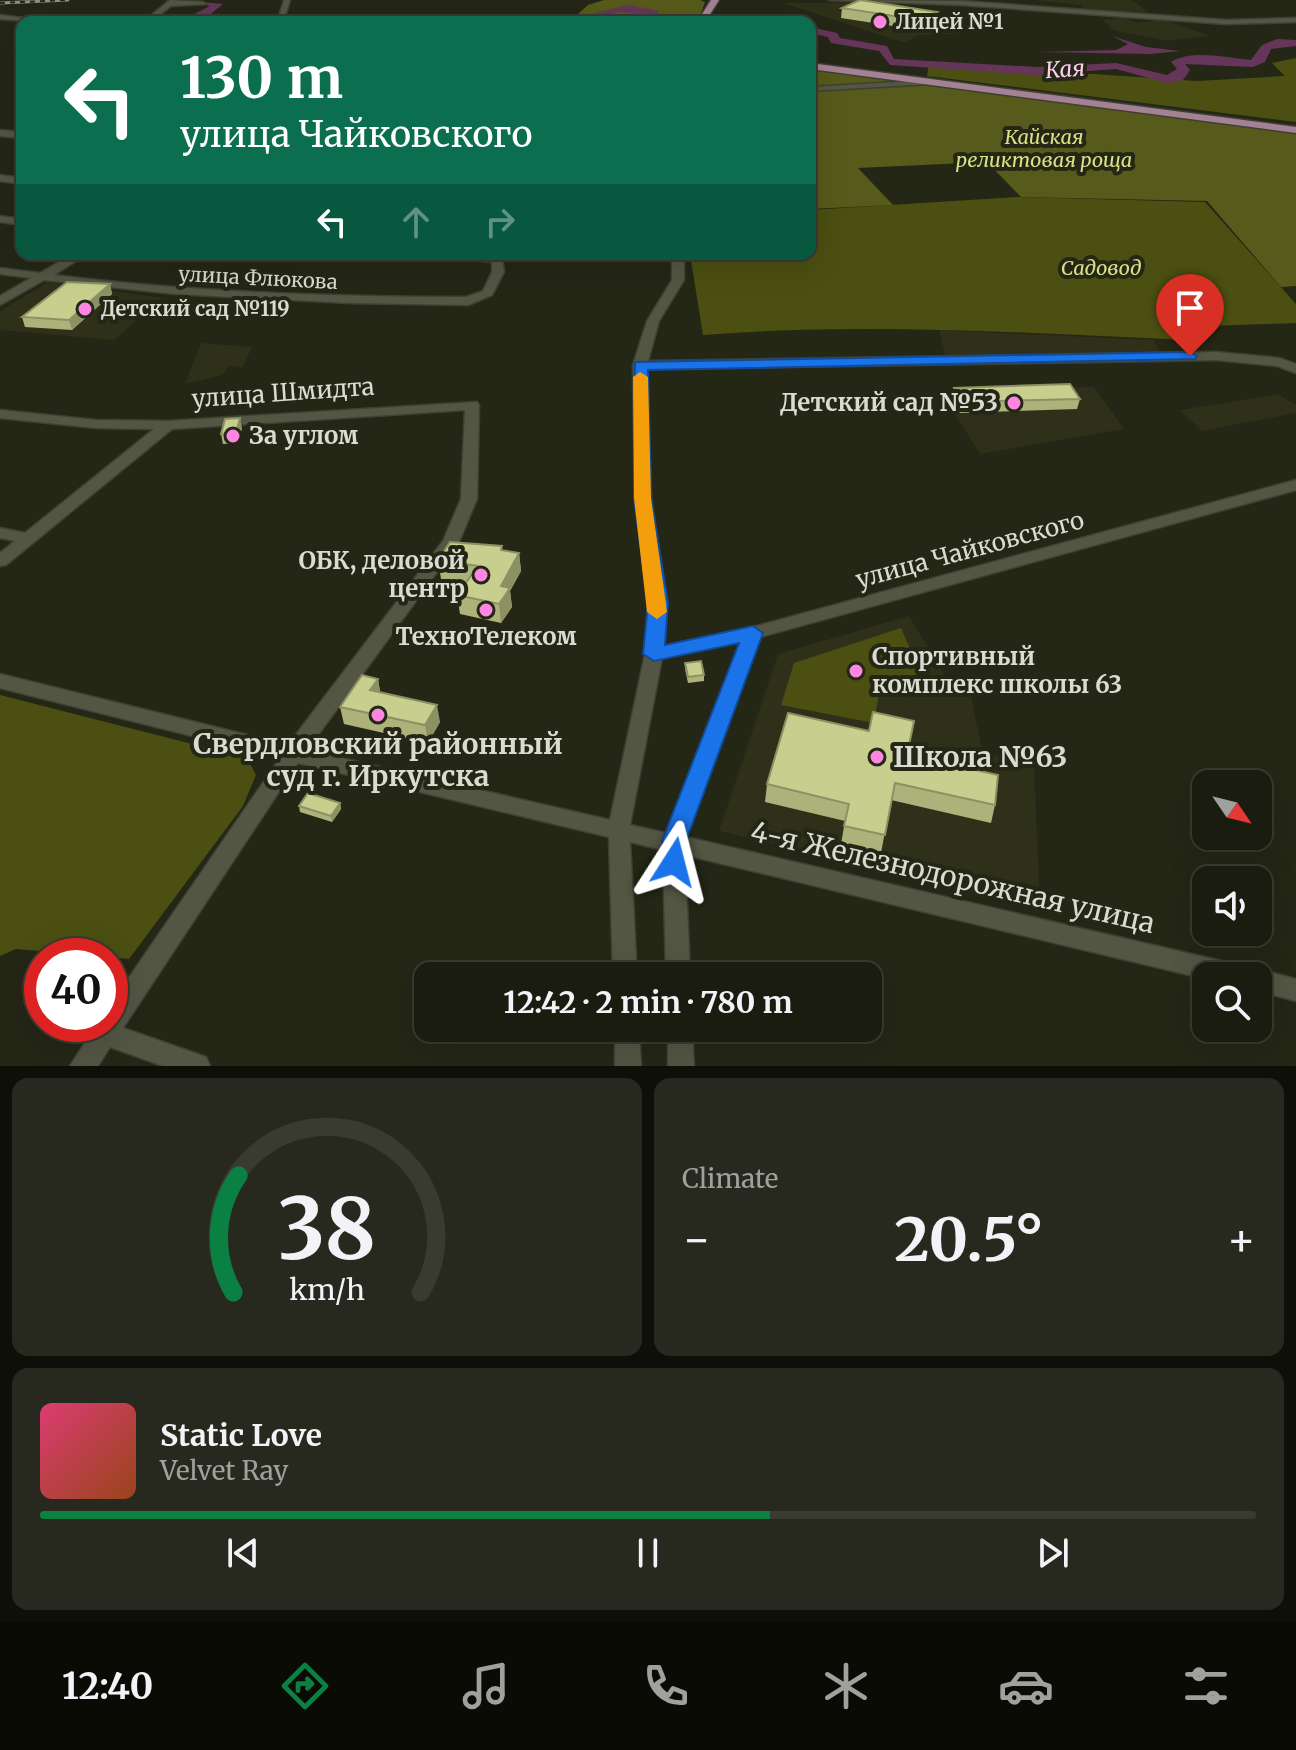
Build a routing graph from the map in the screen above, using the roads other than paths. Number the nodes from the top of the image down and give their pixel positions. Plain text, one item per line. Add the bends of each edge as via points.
1 (287, 0) edge
2 (723, 0) edge
3 (832, 0) edge
4 (173, 2) edge
5 (206, 3) edge
6 (283, 13) dead end
7 (154, 16) edge
8 (710, 16) edge
9 (1296, 20) edge
10 (816, 66) edge
11 (816, 66) edge
12 (925, 80) junction
13 (816, 89) edge
14 (1296, 128) edge
15 (71, 260) edge
16 (498, 260) edge
17 (678, 260) edge
18 (0, 271) edge
19 (43, 277) junction
20 (0, 301) edge
21 (640, 365) junction
22 (1296, 369) edge
23 (0, 414) edge
24 (168, 425) junction
25 (1296, 485) edge
26 (0, 533) edge
27 (28, 538) junction
28 (0, 561) edge
29 (753, 633) junction
30 (654, 654) junction
31 (0, 681) edge
32 (293, 754) junction
33 (619, 828) junction
34 (674, 841) junction
35 (624, 962) edge
36 (678, 962) edge
37 (1192, 965) edge
38 (1272, 984) edge
39 (1296, 990) edge
40 (128, 1000) edge
41 (100, 1042) edge
42 (128, 1042) edge
43 (627, 1042) edge
44 (680, 1042) edge
45 (83, 1066) edge
46 (197, 1066) edge
47 (628, 1066) edge
48 (681, 1066) edge

1 - 6 street
2 - 8 main road
3 - 9 street via 961,3 1226,22
4 - 5 street
4 - 7 street
10 - 12 main road
11 - 12 main road
12 - 13 street
12 - 14 main road
15 - 19 street
16 - 19 street, улица Флюкова via 488,293 468,301 284,298
17 - 21 street via 678,280 653,321
18 - 19 street, улица Флюкова
19 - 20 street
21 - 22 street via 1216,356 1279,362
21 - 30 street via 643,498 658,603
23 - 24 street
24 - 27 street, улица Шмидта
24 - 32 street, улица Шмидта via 472,405 469,499 451,542
25 - 29 street, улица Чайковского
26 - 27 street
27 - 28 street, улица Шмидта
29 - 30 street, улица Чайковского
29 - 34 street
30 - 33 street
31 - 32 street, 4-я Железнодорожная улица
32 - 33 street, 4-я Железнодорожная улица
32 - 40 street
33 - 34 street, 4-я Железнодорожная улица
33 - 35 street
34 - 36 street
34 - 37 street, 4-я Железнодорожная улица
38 - 39 street
41 - 45 street
42 - 46 street
43 - 47 street
44 - 48 street

